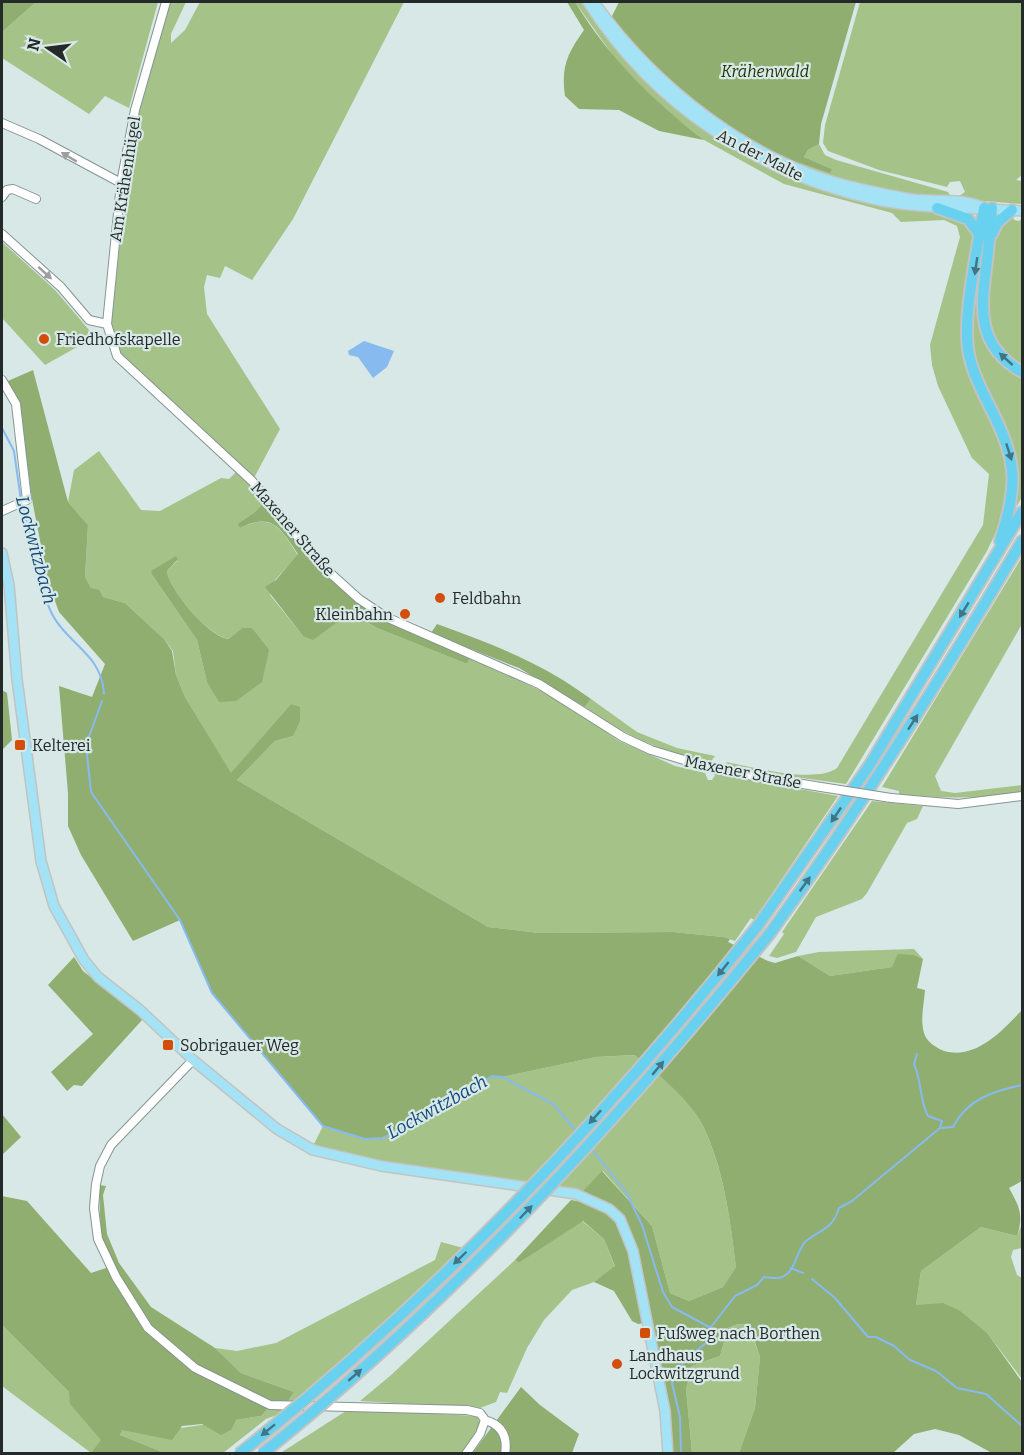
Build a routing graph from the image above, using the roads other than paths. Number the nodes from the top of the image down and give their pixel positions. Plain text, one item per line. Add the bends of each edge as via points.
1 (166, 2) edge
2 (588, 2) edge
3 (594, 2) edge
4 (2, 123) edge
5 (120, 183) junction
6 (2, 197) edge
7 (36, 199) dead end
8 (937, 208) junction
9 (988, 208) junction
10 (1017, 211) edge
11 (2, 234) edge
12 (980, 236) junction
13 (989, 246) junction
14 (106, 324) junction
15 (1023, 372) edge
16 (2, 380) edge
17 (2, 511) edge
18 (1023, 512) edge
19 (1023, 541) edge
20 (2, 553) edge
21 (994, 560) junction
22 (1023, 796) edge
23 (193, 1060) junction
24 (485, 1420) junction
25 (239, 1454) edge
26 (262, 1454) edge
27 (466, 1454) edge
28 (505, 1454) edge
29 (668, 1454) edge

1 - 5 street, Am Krähenhügel via 135,110
2 - 8 main road, An der Malte via 638,67 669,98 712,131 763,159 837,190
3 - 9 main road, An der Malte via 659,78 717,125 784,162 855,187
5 -> 4 street
5 - 14 street, Am Krähenhügel
6 - 7 street via 13,189
8 - 9 main road, An der Malte
8 - 12 highway via 968,219
9 - 10 main road, An der Malte
9 - 12 highway
9 - 13 highway
10 - 13 highway via 997,223
11 -> 14 street via 62,287 89,320
12 -> 21 highway via 968,318 968,346 975,376 1012,460 1014,485
15 -> 13 highway via 1001,356 986,332 982,303
14 - 22 street, Maxener Straße, bridge via 117,356 252,481 319,563 358,599 405,626 539,684 622,737 717,770 891,798 958,804
16 - 17 street via 16,404 27,500
18 - 21 highway
26 -> 19 highway, bridge via 373,1360 505,1234 637,1092 771,932 920,712
20 - 23 main road via 9,585 39,852 54,906 73,944 98,977
21 -> 25 highway, bridge via 869,766 759,924 701,996 594,1119 484,1235 366,1346
23 - 24 street via 111,1145 96,1184 98,1239 148,1328 195,1368 270,1405 467,1410 480,1413
23 - 29 main road via 277,1129 327,1155 576,1194 609,1209 620,1219 633,1251 663,1400
24 - 27 street
24 - 28 street via 501,1428 507,1440

